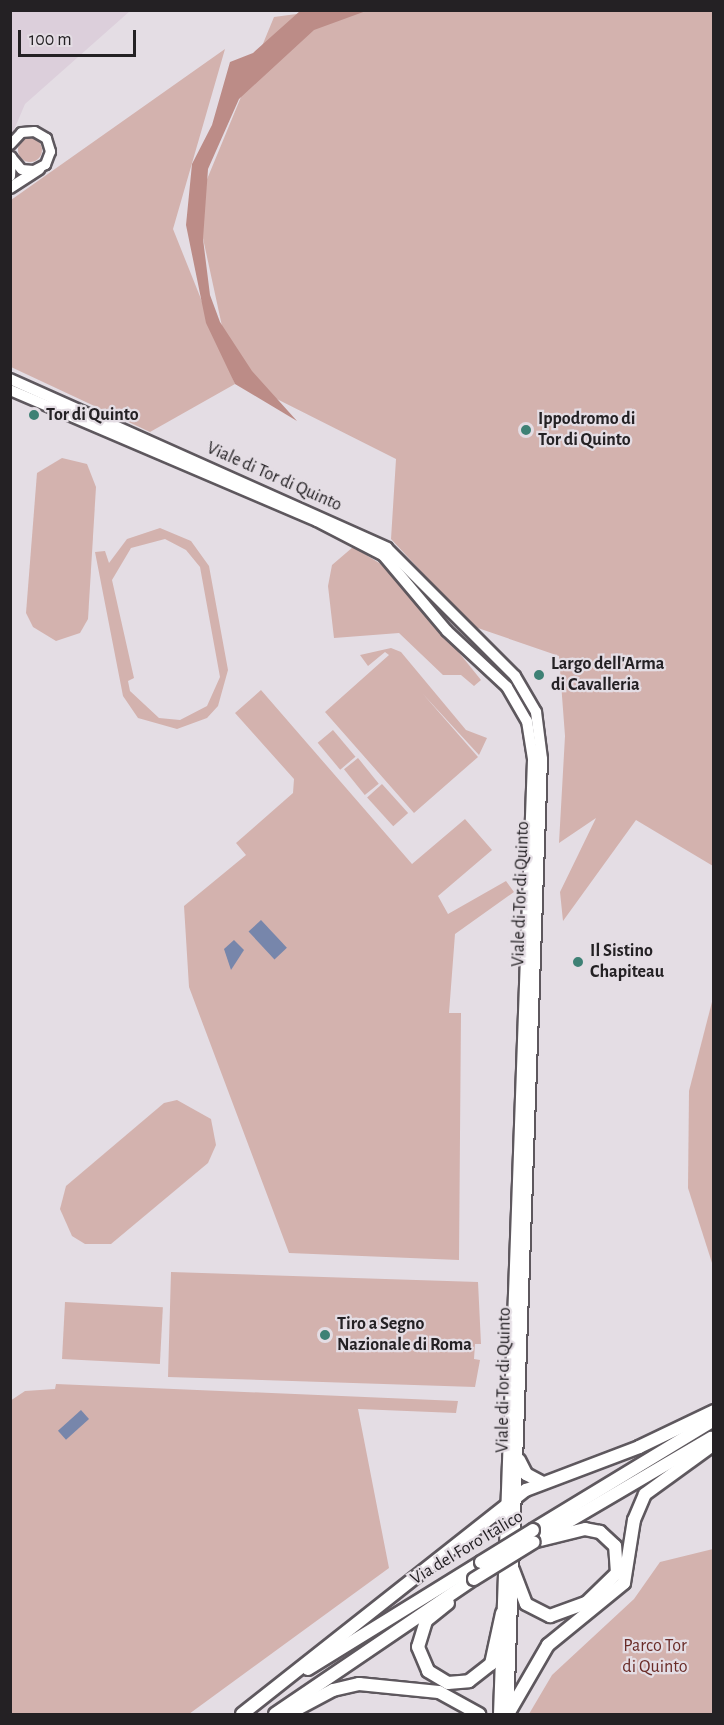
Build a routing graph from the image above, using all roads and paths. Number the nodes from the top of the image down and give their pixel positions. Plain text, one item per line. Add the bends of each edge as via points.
1 (10, 130) edge
2 (21, 132) junction
3 (10, 144) edge
4 (11, 157) edge
5 (39, 169) junction
6 (10, 176) edge
7 (10, 188) edge
8 (10, 379) edge
9 (10, 390) edge
10 (714, 1411) edge
11 (714, 1420) edge
12 (714, 1436) edge
13 (714, 1444) edge
14 (519, 1460) junction
15 (541, 1482) junction
16 (517, 1496) junction
17 (505, 1506) junction
18 (534, 1538) junction
19 (513, 1570) junction
20 (472, 1580) junction
21 (502, 1613) junction
22 (243, 1714) edge
23 (275, 1714) edge
24 (288, 1714) edge
25 (479, 1714) edge
26 (499, 1714) edge
27 (508, 1714) edge

1 - 2 street
2 - 3 street
2 - 5 street via 34,131 48,141 48,159
4 - 5 street via 21,169
4 - 6 main road
5 - 7 main road
8 - 14 main road, Viale di Tor di Quinto via 387,548 515,676 532,702 542,759
9 - 17 main road, Viale di Tor di Quinto via 317,521 383,555 447,631 507,687 525,714 533,760
10 - 15 highway via 639,1447
11 - 18 highway, Via del Foro Italico
12 - 18 highway, Via del Foro Italico
13 - 27 highway via 645,1494 634,1520 625,1581 548,1645
14 - 15 highway via 526,1474
14 - 16 main road, Viale di Tor di Quinto
15 - 16 highway
16 - 17 highway
16 - 19 main road, Viale di Tor di Quinto
17 - 21 main road, Viale di Tor di Quinto
17 - 22 highway via 400,1585
18 - 19 highway via 585,1529 600,1532 615,1546 617,1573 586,1603 550,1616 526,1604
18 - 20 highway, Via del Foro Italico, bridge
18 - 22 highway, Via del Foro Italico, bridge via 481,1562 374,1625
19 - 27 main road, Viale di Tor di Quinto
20 - 21 highway via 421,1631 418,1652 428,1671 454,1684 481,1675 494,1658
20 - 23 highway, Via del Foro Italico via 377,1640
21 - 26 main road, Viale di Tor di Quinto
24 - 25 highway via 320,1695 359,1684 439,1692

